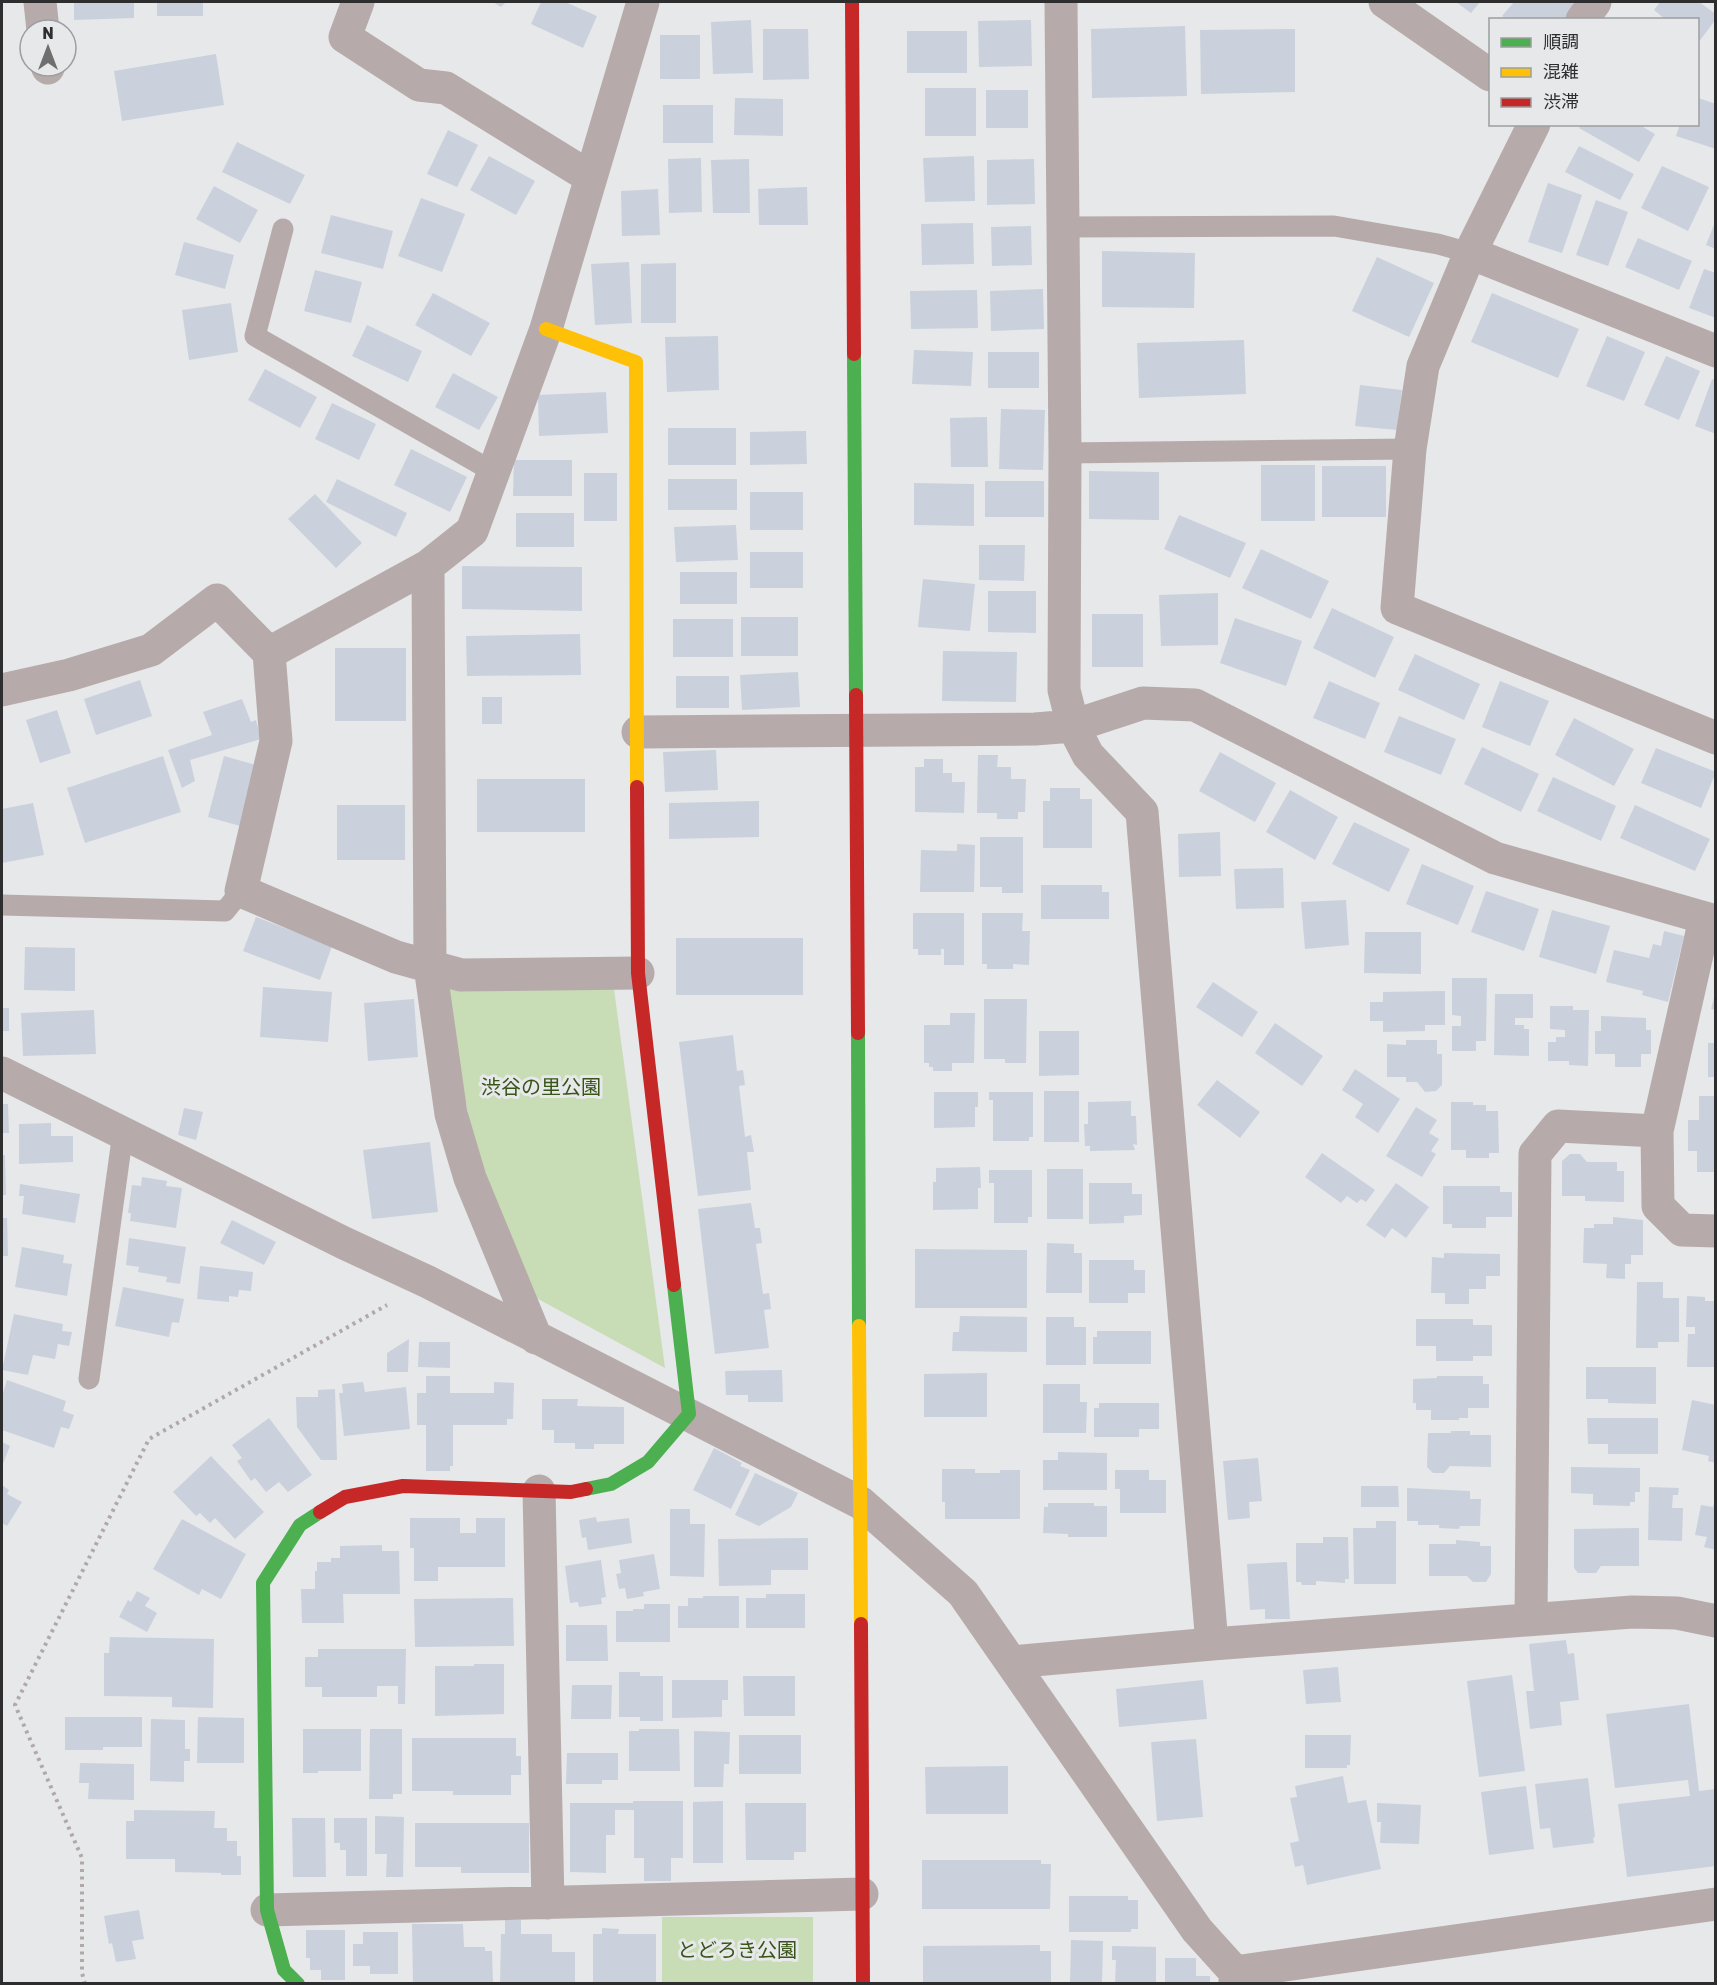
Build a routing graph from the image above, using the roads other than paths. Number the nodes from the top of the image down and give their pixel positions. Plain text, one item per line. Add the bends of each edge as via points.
1 (40, 2) edge
2 (358, 2) edge
3 (643, 2) edge
4 (852, 2) edge
5 (1061, 2) edge
6 (1385, 2) edge
7 (1595, 2) edge
8 (42, 18) edge
9 (1583, 18) edge
10 (1489, 74) edge
11 (1533, 126) edge
12 (590, 177) junction
13 (1062, 227) junction
14 (283, 229) dead end
15 (1470, 253) junction
16 (546, 329) junction
17 (1716, 351) edge
18 (1410, 450) junction
19 (1065, 453) junction
20 (492, 471) junction
21 (428, 566) junction
22 (269, 652) junction
23 (2, 690) edge
24 (1073, 726) junction
25 (857, 730) junction
26 (638, 732) junction
27 (1716, 738) edge
28 (241, 891) junction
29 (2, 904) edge
30 (1710, 920) edge
31 (430, 966) junction
32 (638, 973) junction
33 (2, 1073) edge
34 (1657, 1131) junction
35 (123, 1132) junction
36 (1716, 1231) edge
37 (536, 1338) junction
38 (89, 1379) dead end
39 (689, 1414) junction
40 (538, 1491) junction
41 (861, 1503) junction
42 (1531, 1619) junction
43 (1716, 1621) edge
44 (1212, 1644) junction
45 (1012, 1662) junction
46 (862, 1894) junction
47 (548, 1903) junction
48 (1716, 1904) edge
49 (267, 1910) junction
50 (1235, 1978) edge
51 (298, 1983) edge
52 (863, 1983) edge

1 - 8 street
2 - 12 street via 345,37 419,85 446,88
3 - 12 street
4 - 25 street
5 - 13 street
6 - 10 street
7 - 9 street
11 - 15 street
12 - 16 street
13 - 15 lane via 1334,226
13 - 19 street
14 - 20 lane via 255,336
15 - 17 street
15 - 18 street via 1423,366
16 - 20 street
16 - 26 street via 636,362
18 - 19 lane
18 - 27 street via 1397,608
19 - 24 street via 1064,690
20 - 21 street via 472,531
21 - 22 street
21 - 31 street
22 - 23 street via 217,600 151,650
22 - 28 street via 276,741
24 - 25 street
24 - 30 street via 1143,703 1195,705 1495,858
24 - 44 street via 1088,755 1142,812
25 - 26 street
25 - 41 street
26 - 32 street
28 - 29 lane via 225,910
28 - 31 street via 396,957
30 - 34 street
31 - 32 street via 461,975
31 - 37 street via 451,1114 470,1178
32 - 39 street
33 - 35 street
34 - 36 street via 1658,1206 1682,1230
34 - 42 street via 1558,1126 1535,1154
35 - 37 street
35 - 38 lane
37 - 39 street
39 - 40 street via 648,1462 611,1484 571,1492
39 - 41 street
40 - 47 street
40 - 49 street via 403,1486 345,1497 300,1525 263,1583
41 - 45 street via 963,1593
41 - 46 street
42 - 43 street via 1632,1612 1677,1613
42 - 44 street
44 - 45 street
45 - 50 street via 1197,1930
46 - 47 street
46 - 52 street
47 - 49 street
48 - 50 street
49 - 51 street via 284,1970

